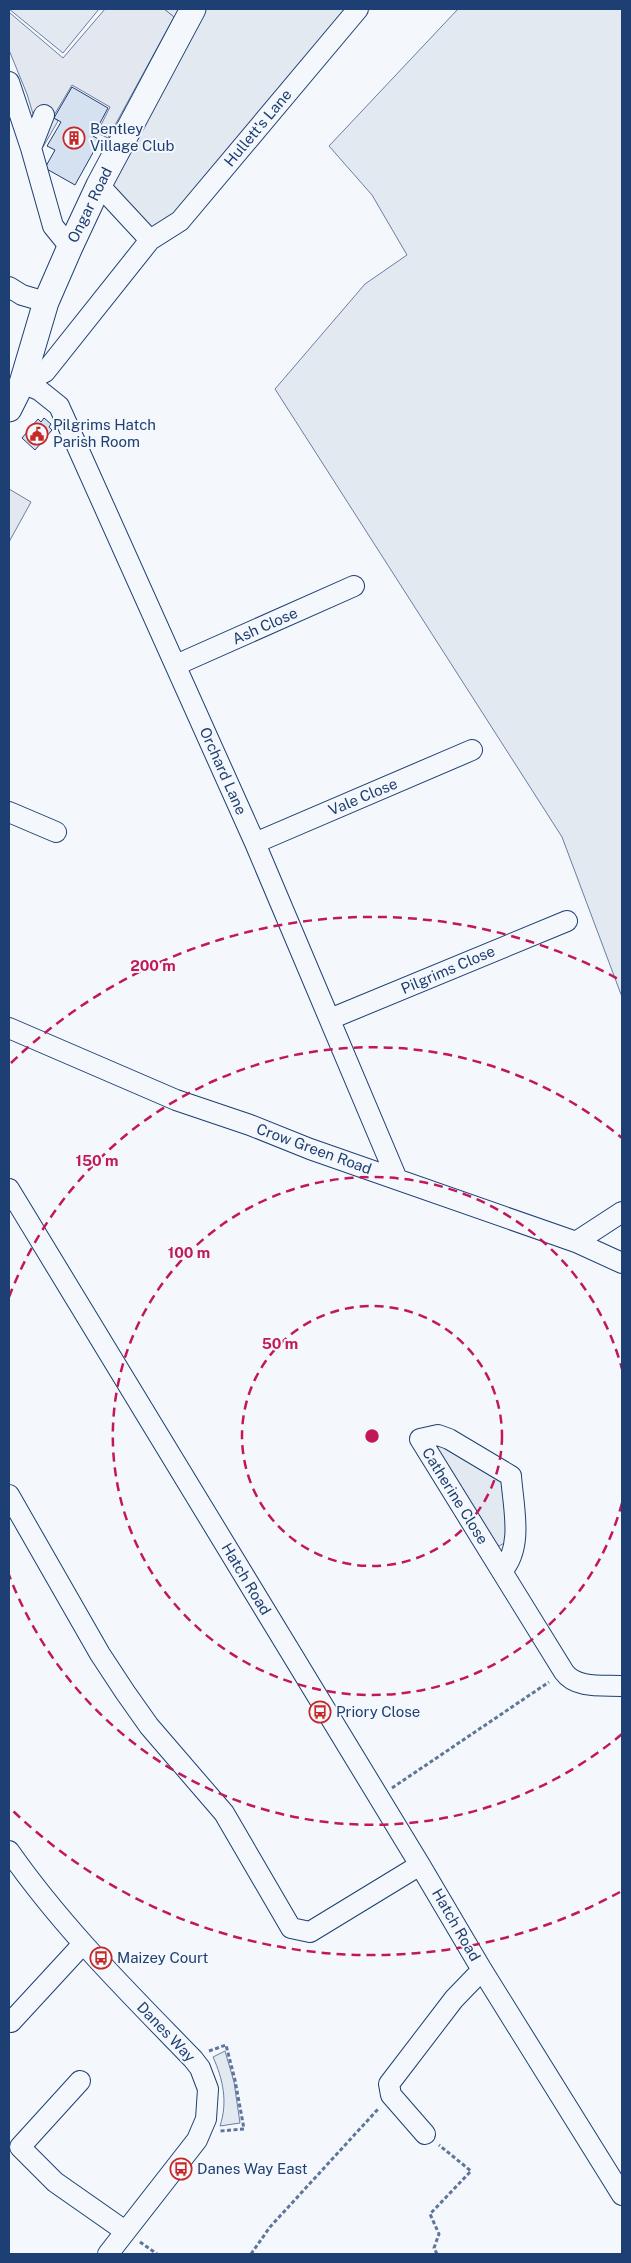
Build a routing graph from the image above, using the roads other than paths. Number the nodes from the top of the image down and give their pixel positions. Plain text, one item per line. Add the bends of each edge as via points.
1 (193, 9) edge
2 (358, 9) edge
3 (9, 82) edge
4 (44, 115) dead end
5 (31, 148) junction
6 (99, 185) junction
7 (150, 240) junction
8 (70, 247) junction
9 (9, 287) edge
10 (46, 302) junction
11 (22, 383) junction
12 (9, 409) edge
13 (354, 586) dead end
14 (176, 665) junction
15 (472, 750) dead end
16 (9, 812) edge
17 (56, 832) dead end
18 (254, 844) junction
19 (566, 921) dead end
20 (330, 1019) junction
21 (9, 1028) edge
22 (397, 1179) junction
23 (9, 1189) edge
24 (622, 1212) edge
25 (576, 1242) junction
26 (622, 1263) edge
27 (9, 1495) edge
28 (502, 1571) junction
29 (622, 1686) edge
30 (9, 1851) edge
31 (420, 1865) junction
32 (82, 1945) junction
33 (482, 1970) junction
34 (11, 2022) dead end
35 (80, 2081) dead end
36 (425, 2134) road end
37 (622, 2195) edge
38 (125, 2231) junction
39 (108, 2254) edge

1 - 6 main road, Ongar Road
2 - 7 street, Hullett's Lane via 180,221
3 - 5 street
4 - 5 street
5 - 8 street via 54,226
6 - 7 street
6 - 8 main road, Ongar Road
7 - 11 street, Hullett's Lane via 45,372
8 - 10 main road, Ongar Road
9 - 10 street via 22,295
10 - 11 main road, Ongar Road
11 - 12 main road, Ongar Road
11 - 14 street, Orchard Lane via 39,390 59,406
13 - 14 street, Ash Close
14 - 18 street, Orchard Lane
15 - 18 street, Vale Close
16 - 17 street
18 - 20 street, Orchard Lane
19 - 20 street, Pilgrims Close
20 - 22 street, Orchard Lane
21 - 22 street, Crow Green Road via 176,1100
22 - 25 street, Crow Green Road
23 - 31 street, Hatch Road
24 - 25 street
25 - 26 street, Crow Green Road
27 - 31 street via 115,1676 149,1726 224,1813 291,1928 310,1932
28 - 28 street, Catherine Close via 451,1489 420,1439 438,1436 449,1440 511,1476 515,1542 510,1562
28 - 29 street, Catherine Close via 564,1672 573,1681
30 - 32 street, Danes Way
31 - 33 street, Hatch Road
32 - 34 street
32 - 38 street, Danes Way via 193,2059 208,2089 208,2111 197,2140
33 - 36 street, Hatch Road via 454,1999 389,2084 391,2095
33 - 37 street, Hatch Road
35 - 38 street via 20,2147 55,2182
38 - 39 street, Danes Way

